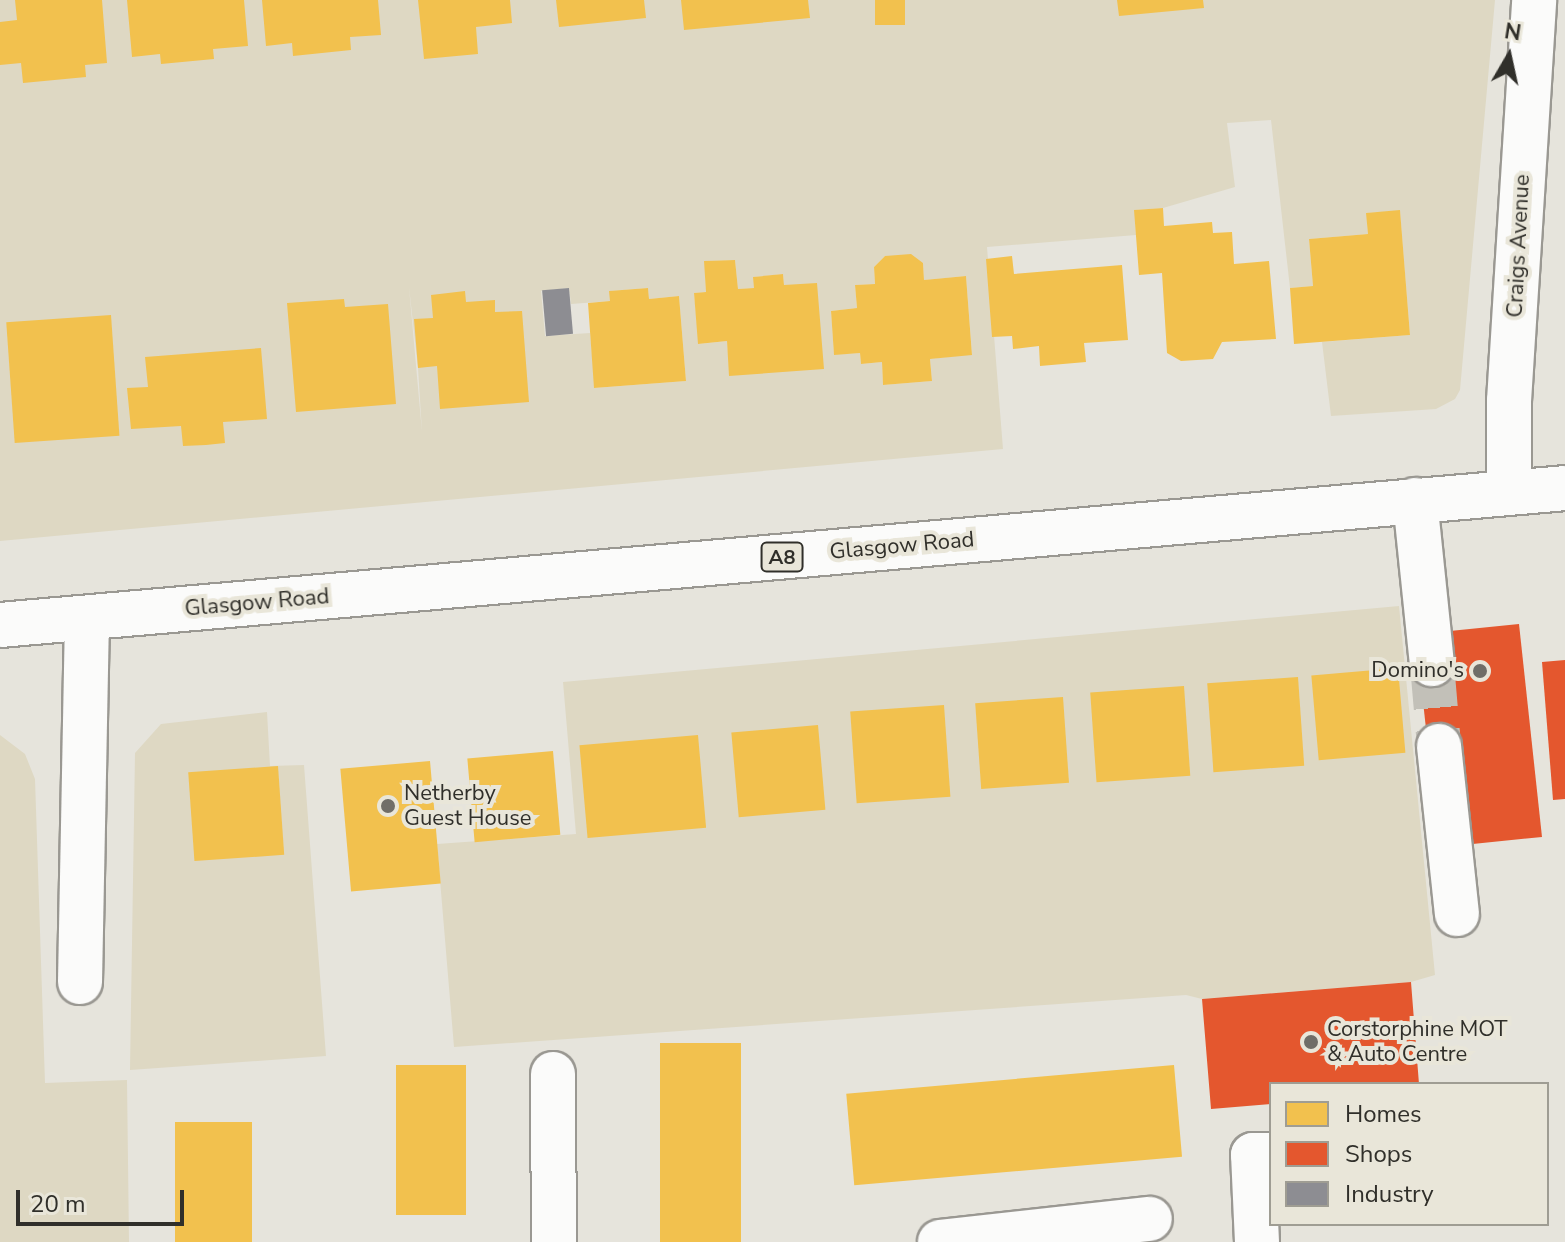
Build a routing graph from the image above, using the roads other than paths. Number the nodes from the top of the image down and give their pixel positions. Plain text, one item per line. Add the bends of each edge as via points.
1 (1534, 0) edge
2 (1565, 488) edge
3 (1509, 493) junction
4 (1415, 500) junction
5 (87, 619) junction
6 (0, 625) edge
7 (1432, 664) tunnel mouth
8 (1439, 746) tunnel mouth
9 (1457, 914) dead end
10 (80, 982) dead end
11 (553, 1074) dead end
12 (1269, 1155) edge
13 (1150, 1219) dead end
14 (1059, 1235) edge
15 (554, 1242) edge
16 (940, 1242) edge
17 (1257, 1242) edge

1 - 3 main road, Craigs Avenue via 1509,401
2 - 3 main road, Glasgow Road / A8
3 - 4 main road, Glasgow Road / A8
4 - 5 main road, Glasgow Road / A8
4 - 7 main road
5 - 6 main road, Glasgow Road / A8
5 - 10 main road
8 - 9 main road
11 - 15 main road
12 - 17 main road via 1253,1155
13 - 14 main road
14 - 16 main road

